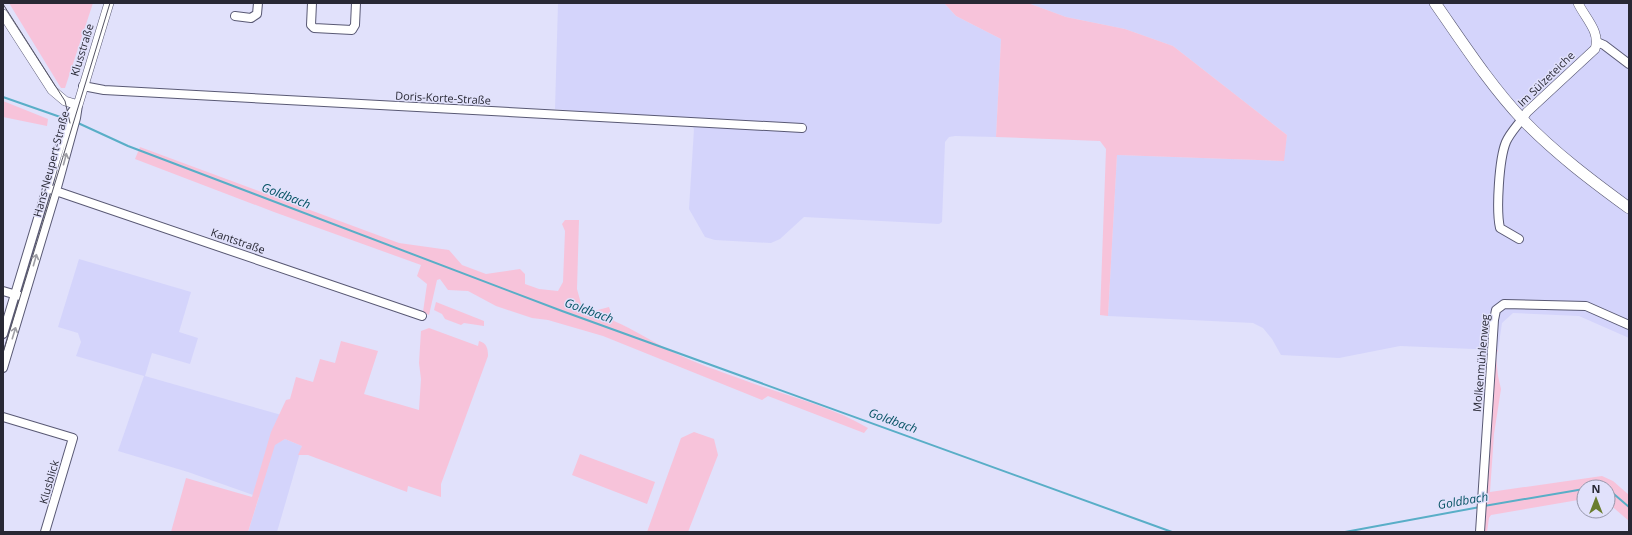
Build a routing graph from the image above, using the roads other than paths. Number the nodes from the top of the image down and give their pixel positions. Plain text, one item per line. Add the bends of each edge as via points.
1 (109, 3) edge
2 (258, 3) edge
3 (312, 3) edge
4 (356, 3) edge
5 (1435, 3) edge
6 (1578, 3) edge
7 (3, 14) edge
8 (235, 16) dead end
9 (1597, 42) junction
10 (1629, 64) edge
11 (83, 86) junction
12 (78, 105) junction
13 (1522, 119) junction
14 (71, 121) junction
15 (802, 128) dead end
16 (47, 188) junction
17 (56, 191) junction
18 (1629, 208) edge
19 (1519, 239) dead end
20 (3, 291) edge
21 (15, 295) junction
22 (24, 298) junction
23 (422, 316) dead end
24 (1629, 325) edge
25 (3, 334) edge
26 (3, 368) edge
27 (3, 417) edge
28 (45, 532) edge
29 (1480, 532) edge

1 - 11 street, Klusstraße
2 - 8 street via 257,14 251,18
3 - 4 street via 311,25 314,28 352,30 355,25
5 - 13 main road via 1490,80
6 - 9 street via 1595,33
7 - 12 street via 52,90 65,102
9 - 10 street
9 - 13 street, Im Sülzeteiche via 1595,49
11 - 12 street, Klusstraße
11 - 15 street, Doris-Korte-Straße via 104,90
12 - 14 street, Hans-Neupert-Straße
13 - 18 main road via 1600,187
13 - 19 street, Im Sülzeteiche via 1510,134 1505,146 1498,219 1500,228
14 - 16 street, Hans-Neupert-Straße
17 -> 14 street, Hans-Neupert-Straße
16 - 17 street, Kantstraße
16 - 21 street, Hans-Neupert-Straße
22 -> 17 street, Hans-Neupert-Straße
17 - 23 street, Kantstraße
20 - 21 street
21 - 22 street
21 - 25 street, Hans-Neupert-Straße
26 -> 22 street, Hans-Neupert-Straße
24 - 29 street, Molkenmühlenweg via 1586,306 1504,304 1496,310
27 - 28 street, Klusblick via 73,438

